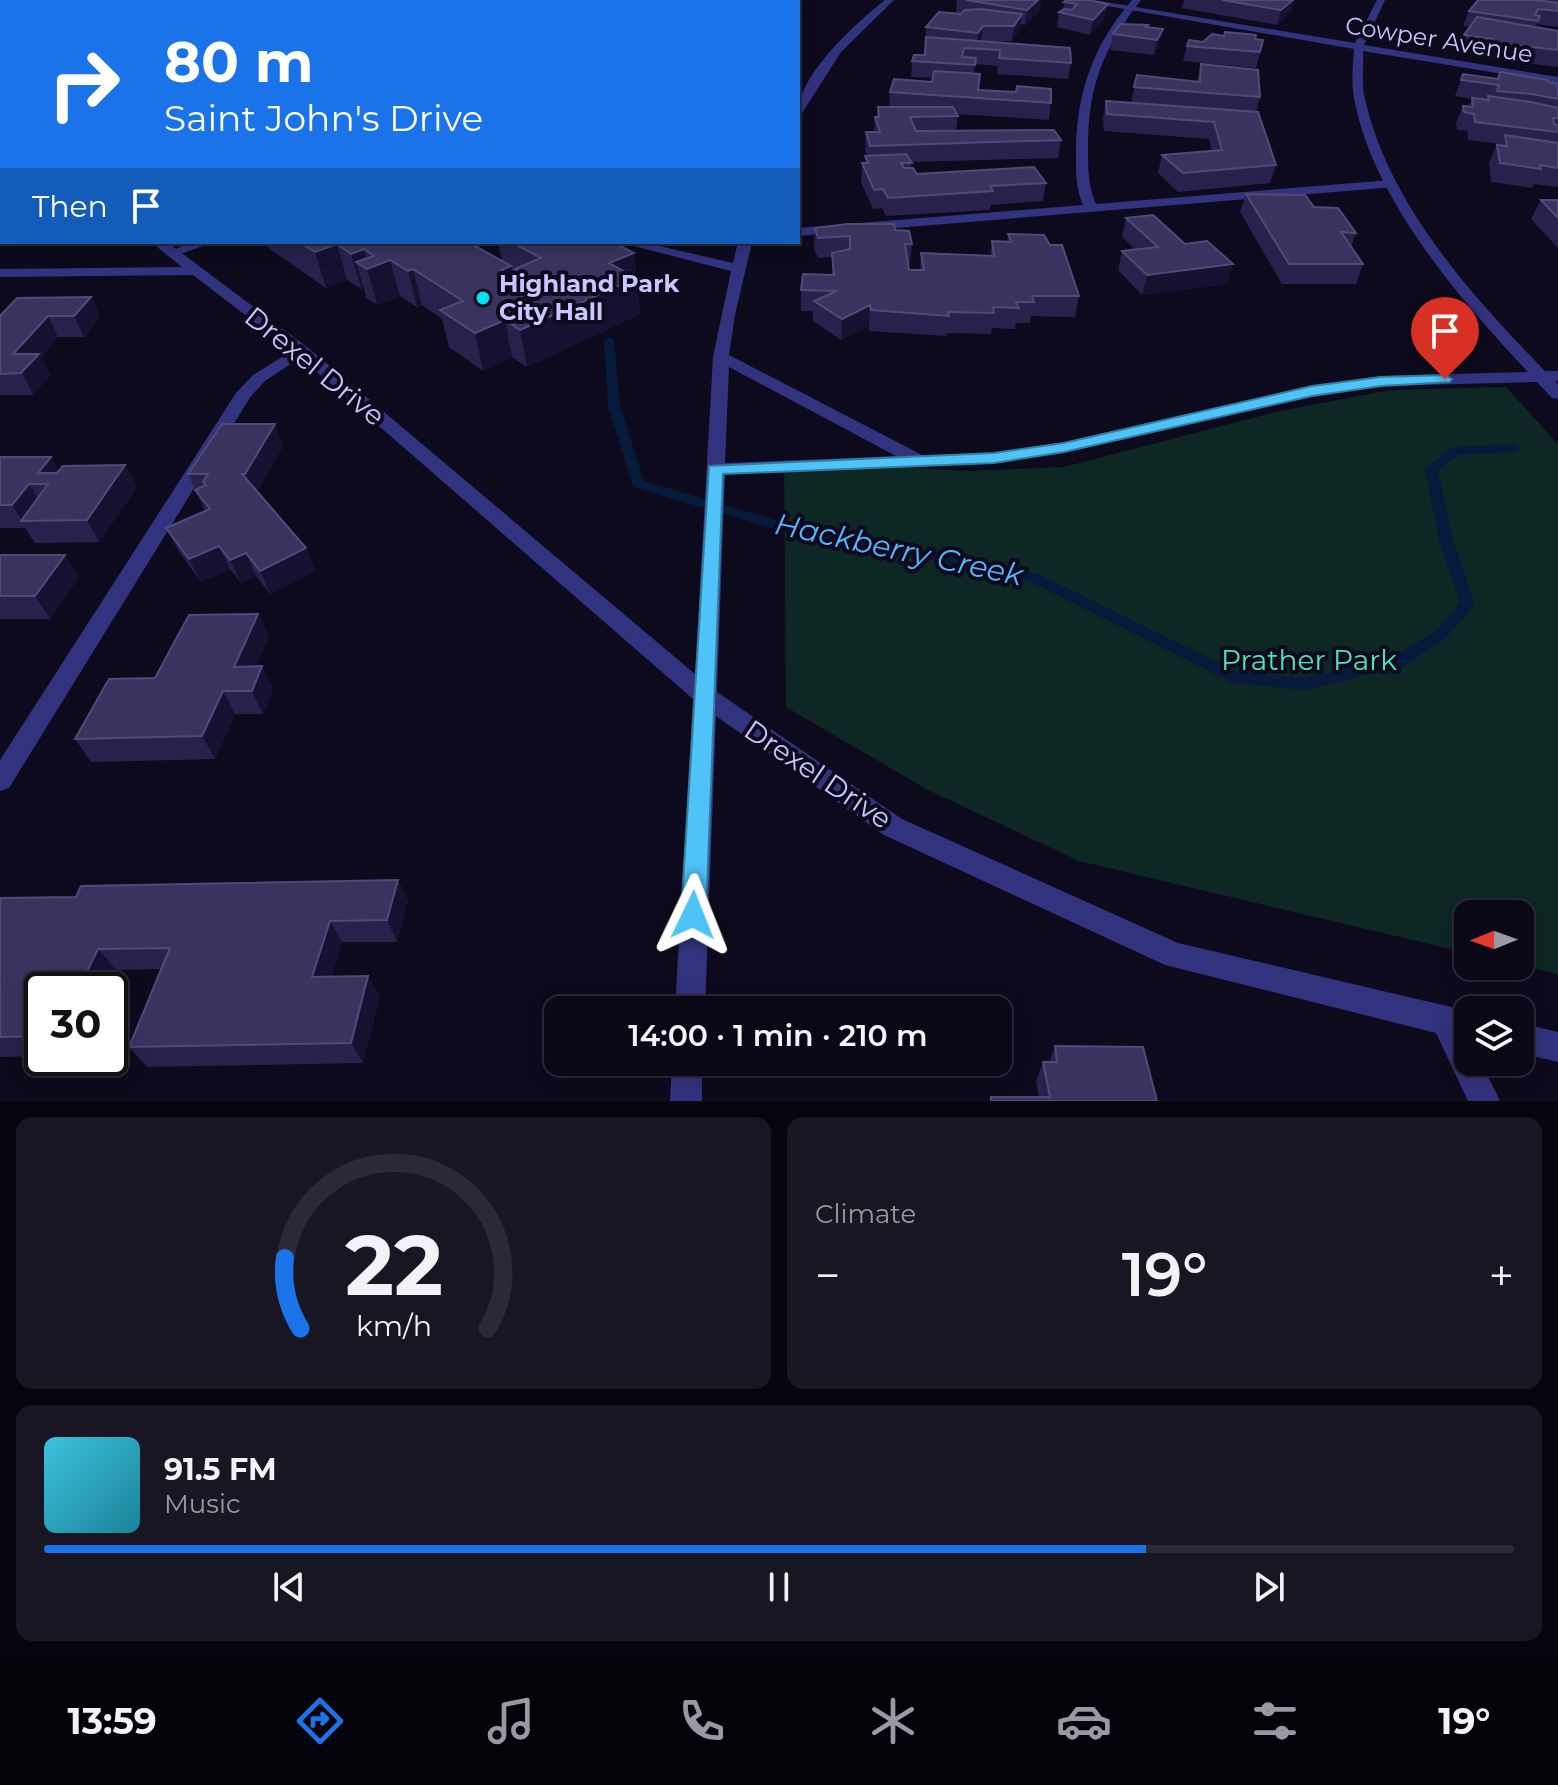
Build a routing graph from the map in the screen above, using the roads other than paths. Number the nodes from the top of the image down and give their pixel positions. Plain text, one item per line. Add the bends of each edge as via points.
1 (890, 0) edge
2 (1077, 0) edge
3 (1381, 0) edge
4 (1133, 4) edge
5 (1358, 47) junction
6 (1558, 80) edge
7 (800, 107) edge
8 (1391, 184) junction
9 (1091, 208) junction
10 (800, 232) edge
11 (193, 244) edge
12 (633, 244) edge
13 (744, 244) edge
14 (165, 248) edge
15 (738, 269) junction
16 (193, 271) junction
17 (0, 273) edge
18 (301, 350) junction
19 (721, 357) junction
20 (1549, 376) edge
21 (1558, 394) edge
22 (920, 462) junction
23 (715, 474) junction
24 (706, 697) junction
25 (0, 781) edge
26 (691, 996) edge
27 (1454, 1022) edge
28 (1534, 1041) edge
29 (1558, 1047) edge
30 (687, 1076) edge
31 (1475, 1076) edge
32 (686, 1101) edge
33 (1484, 1101) edge

1 - 7 street via 849,37
2 - 4 street, Cowper Avenue
3 - 5 street via 1367,17
4 - 5 street, Cowper Avenue
4 - 9 street via 1102,45 1090,73 1081,117 1082,193
5 - 6 street, Cowper Avenue
5 - 8 street via 1357,98
8 - 9 street
8 - 20 street via 1456,279
9 - 10 street
11 - 14 street
12 - 15 street
13 - 15 street
14 - 16 street, Drexel Drive
15 - 19 street
16 - 17 street
16 - 18 street, Drexel Drive
18 - 24 street, Drexel Drive
18 - 25 street via 244,393
19 - 22 street
19 - 23 street
20 - 21 street
20 - 22 street via 1367,383 1050,450
22 - 23 street
23 - 24 street
24 - 26 street
24 - 27 street, Drexel Drive via 893,827 1175,956
28 - 29 street
30 - 32 street
31 - 33 street

